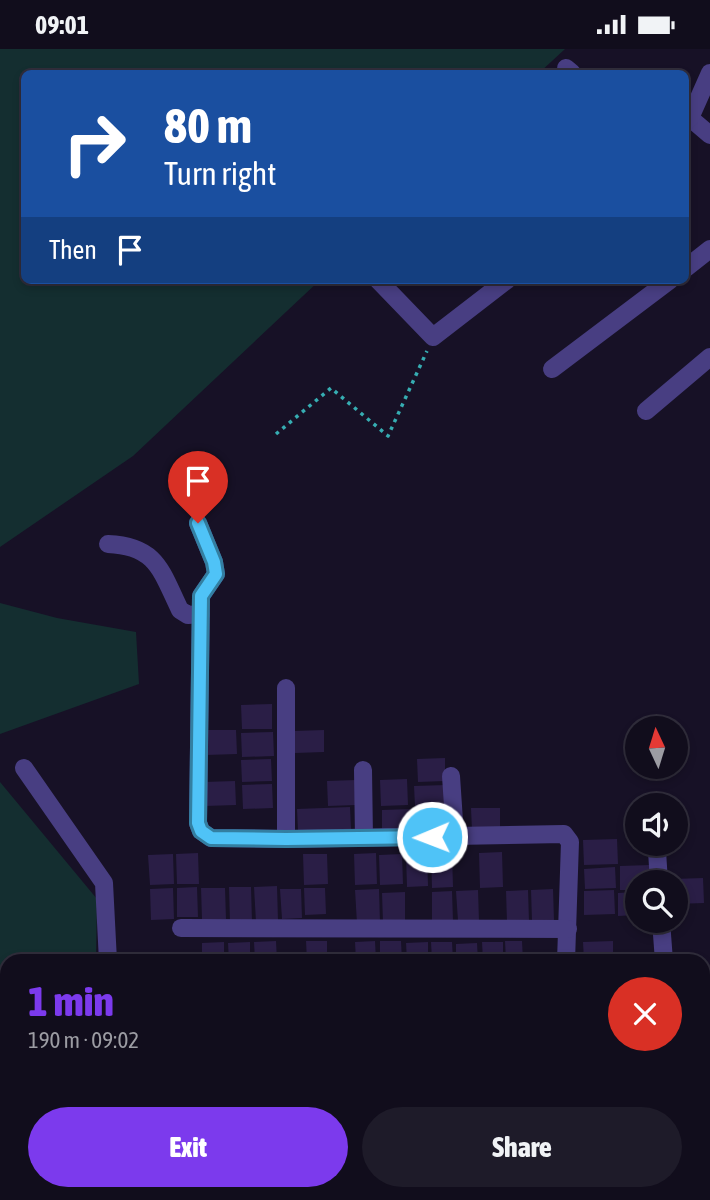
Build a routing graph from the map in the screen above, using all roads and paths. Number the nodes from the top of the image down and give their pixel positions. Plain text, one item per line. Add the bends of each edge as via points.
1 (710, 73) edge
2 (689, 118) edge
3 (689, 121) edge
4 (710, 135) edge
5 (710, 249) edge
6 (689, 266) edge
7 (382, 284) edge
8 (499, 284) edge
9 (665, 284) edge
10 (433, 337) junction
11 (710, 356) edge
12 (552, 369) dead end
13 (646, 411) dead end
14 (276, 433) dead end
15 (198, 523) dead end
16 (108, 544) dead end
17 (201, 614) junction
18 (286, 688) dead end
19 (24, 768) dead end
20 (363, 770) dead end
21 (451, 776) dead end
22 (455, 836) junction
23 (364, 838) junction
24 (286, 839) junction
25 (180, 928) dead end
26 (568, 929) junction
27 (663, 933) edge
28 (108, 954) edge
29 (566, 954) edge
30 (664, 954) edge

1 - 2 street
3 - 4 street
5 - 6 street
7 - 10 street
8 - 10 street
9 - 12 street
10 - 14 path via 388,436 331,388
11 - 13 street
15 - 17 street via 216,574 201,596
16 - 17 street via 139,548 149,555 180,610
17 - 24 street via 201,831 211,838
18 - 24 street
19 - 28 street via 104,883
20 - 23 street
21 - 22 street
22 - 23 street
22 - 26 street via 564,834 570,842
23 - 24 street
25 - 26 street
26 - 29 street
27 - 30 street

